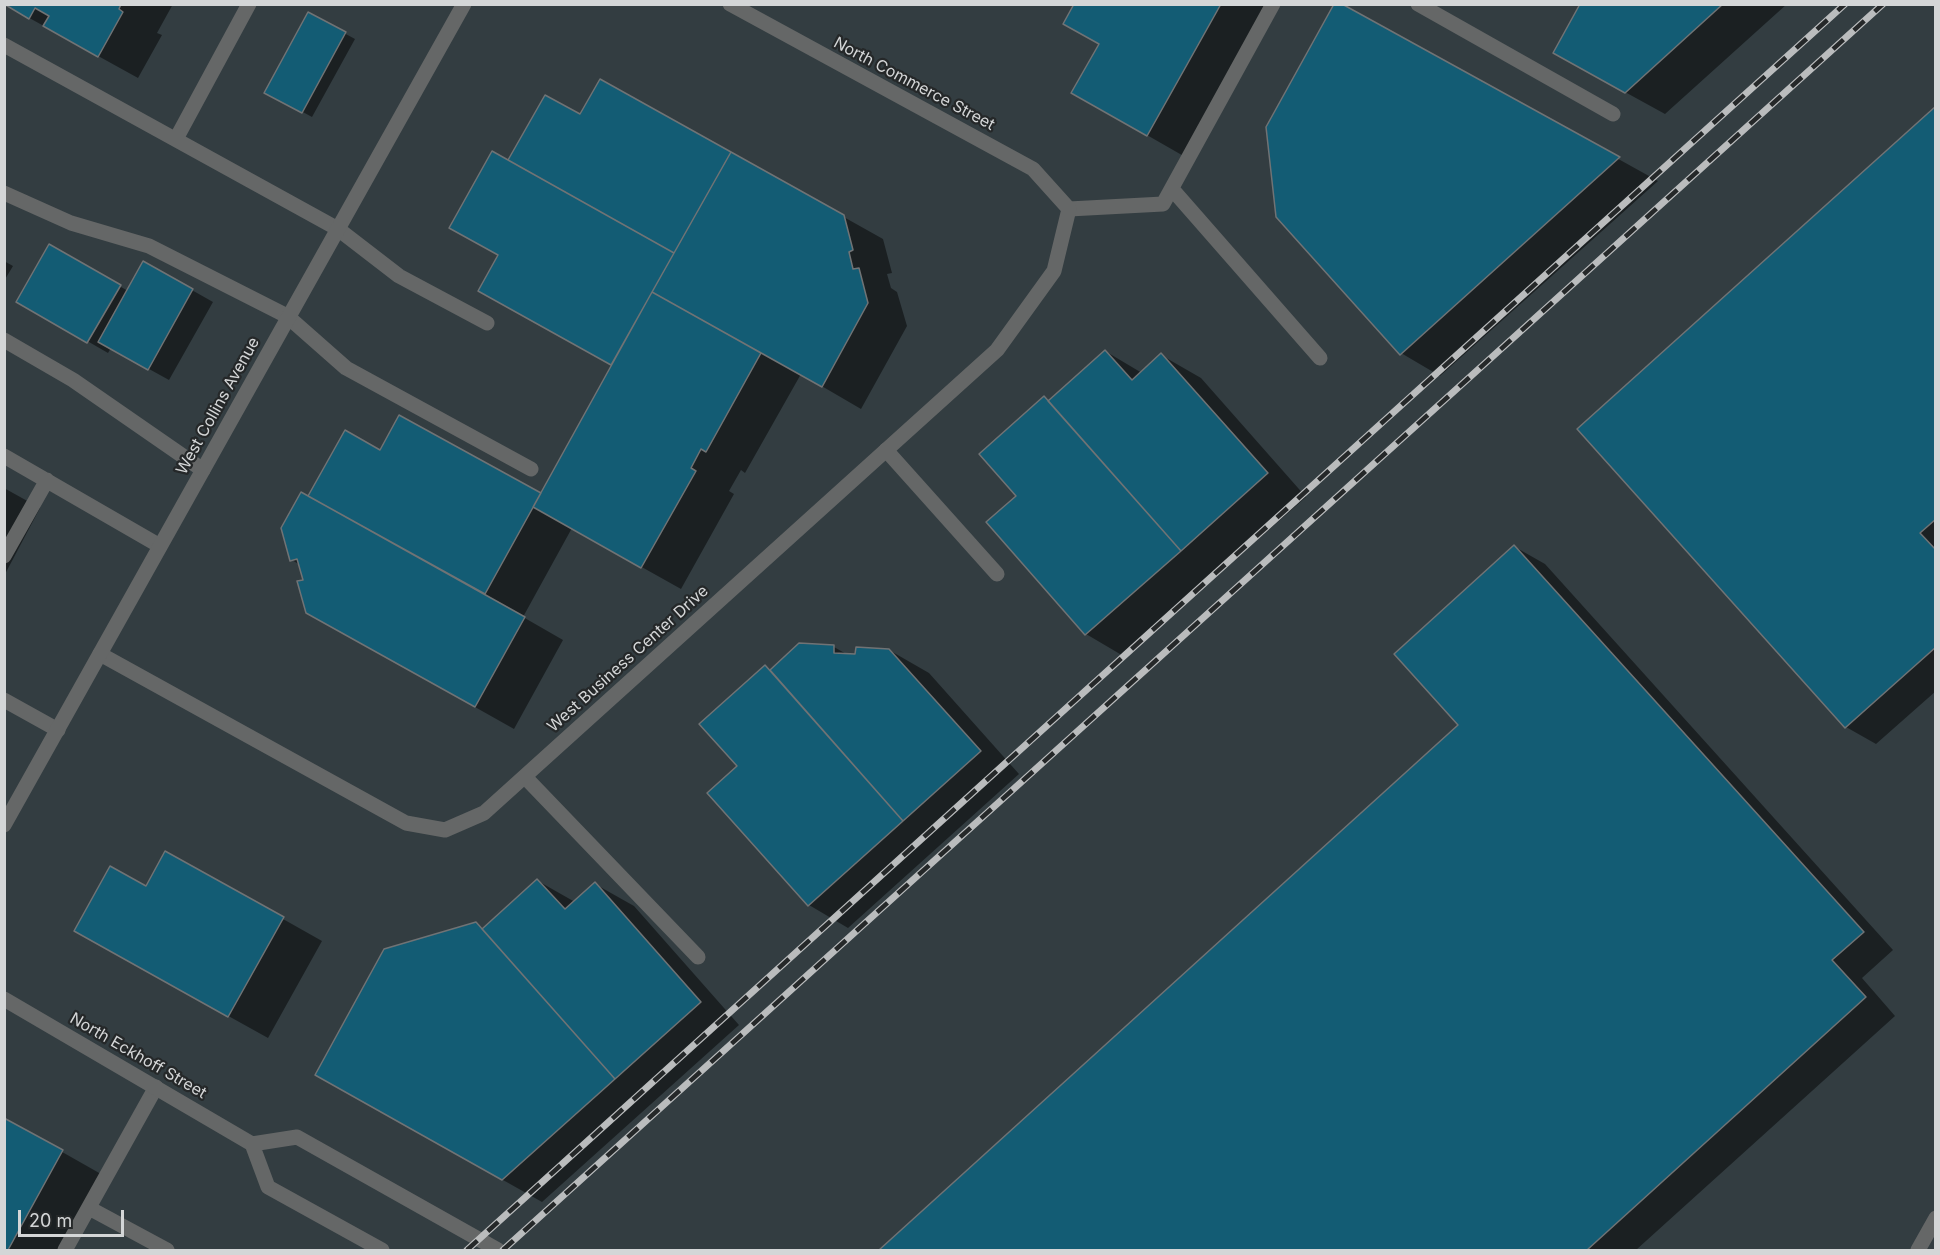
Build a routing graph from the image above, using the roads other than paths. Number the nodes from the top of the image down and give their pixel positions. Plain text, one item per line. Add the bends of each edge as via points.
1 (249, 4) edge
2 (464, 4) edge
3 (730, 4) edge
4 (1273, 4) edge
5 (1418, 4) edge
6 (4, 45) edge
7 (1613, 114) dead end
8 (176, 139) junction
9 (1172, 189) junction
10 (4, 193) edge
11 (1069, 209) junction
12 (338, 229) junction
13 (289, 317) junction
14 (487, 323) dead end
15 (4, 340) edge
16 (1320, 358) dead end
17 (886, 450) junction
18 (4, 456) edge
19 (531, 469) dead end
20 (203, 470) junction
21 (47, 480) junction
22 (160, 546) junction
23 (4, 556) edge
24 (997, 574) dead end
25 (100, 654) junction
26 (4, 700) edge
27 (58, 730) junction
28 (525, 777) junction
29 (4, 825) edge
30 (698, 957) dead end
31 (4, 999) edge
32 (156, 1087) junction
33 (252, 1144) junction
34 (89, 1208) junction
35 (1935, 1218) edge
36 (65, 1251) edge
37 (167, 1251) edge
38 (382, 1251) edge
39 (498, 1251) edge
40 (1918, 1251) edge

1 - 8 street
2 - 12 street, West Collins Avenue
3 - 11 street, North Commerce Street via 1033,169
4 - 9 street
5 - 7 street
6 - 8 street
8 - 12 street
9 - 11 street via 1163,204
9 - 16 street
10 - 13 street via 71,223 149,246
11 - 17 street, West Business Center Drive via 1054,271 997,350
12 - 13 street, West Collins Avenue
12 - 14 street via 399,276
13 - 19 street via 346,368
13 - 20 street, West Collins Avenue
15 - 20 street via 73,380
17 - 24 street
17 - 28 street, West Business Center Drive
18 - 21 street
20 - 22 street, West Collins Avenue
21 - 22 street
21 - 23 street
22 - 25 street, West Collins Avenue
25 - 27 street, West Collins Avenue
25 - 28 street, West Business Center Drive via 406,824 445,830 484,813
26 - 27 street
27 - 29 street, West Collins Avenue
28 - 30 street
31 - 32 street, North Eckhoff Street
32 - 33 street, North Eckhoff Street
32 - 34 street
33 - 38 street via 268,1188
33 - 39 street via 297,1137
34 - 36 street
34 - 37 street
35 - 40 street

